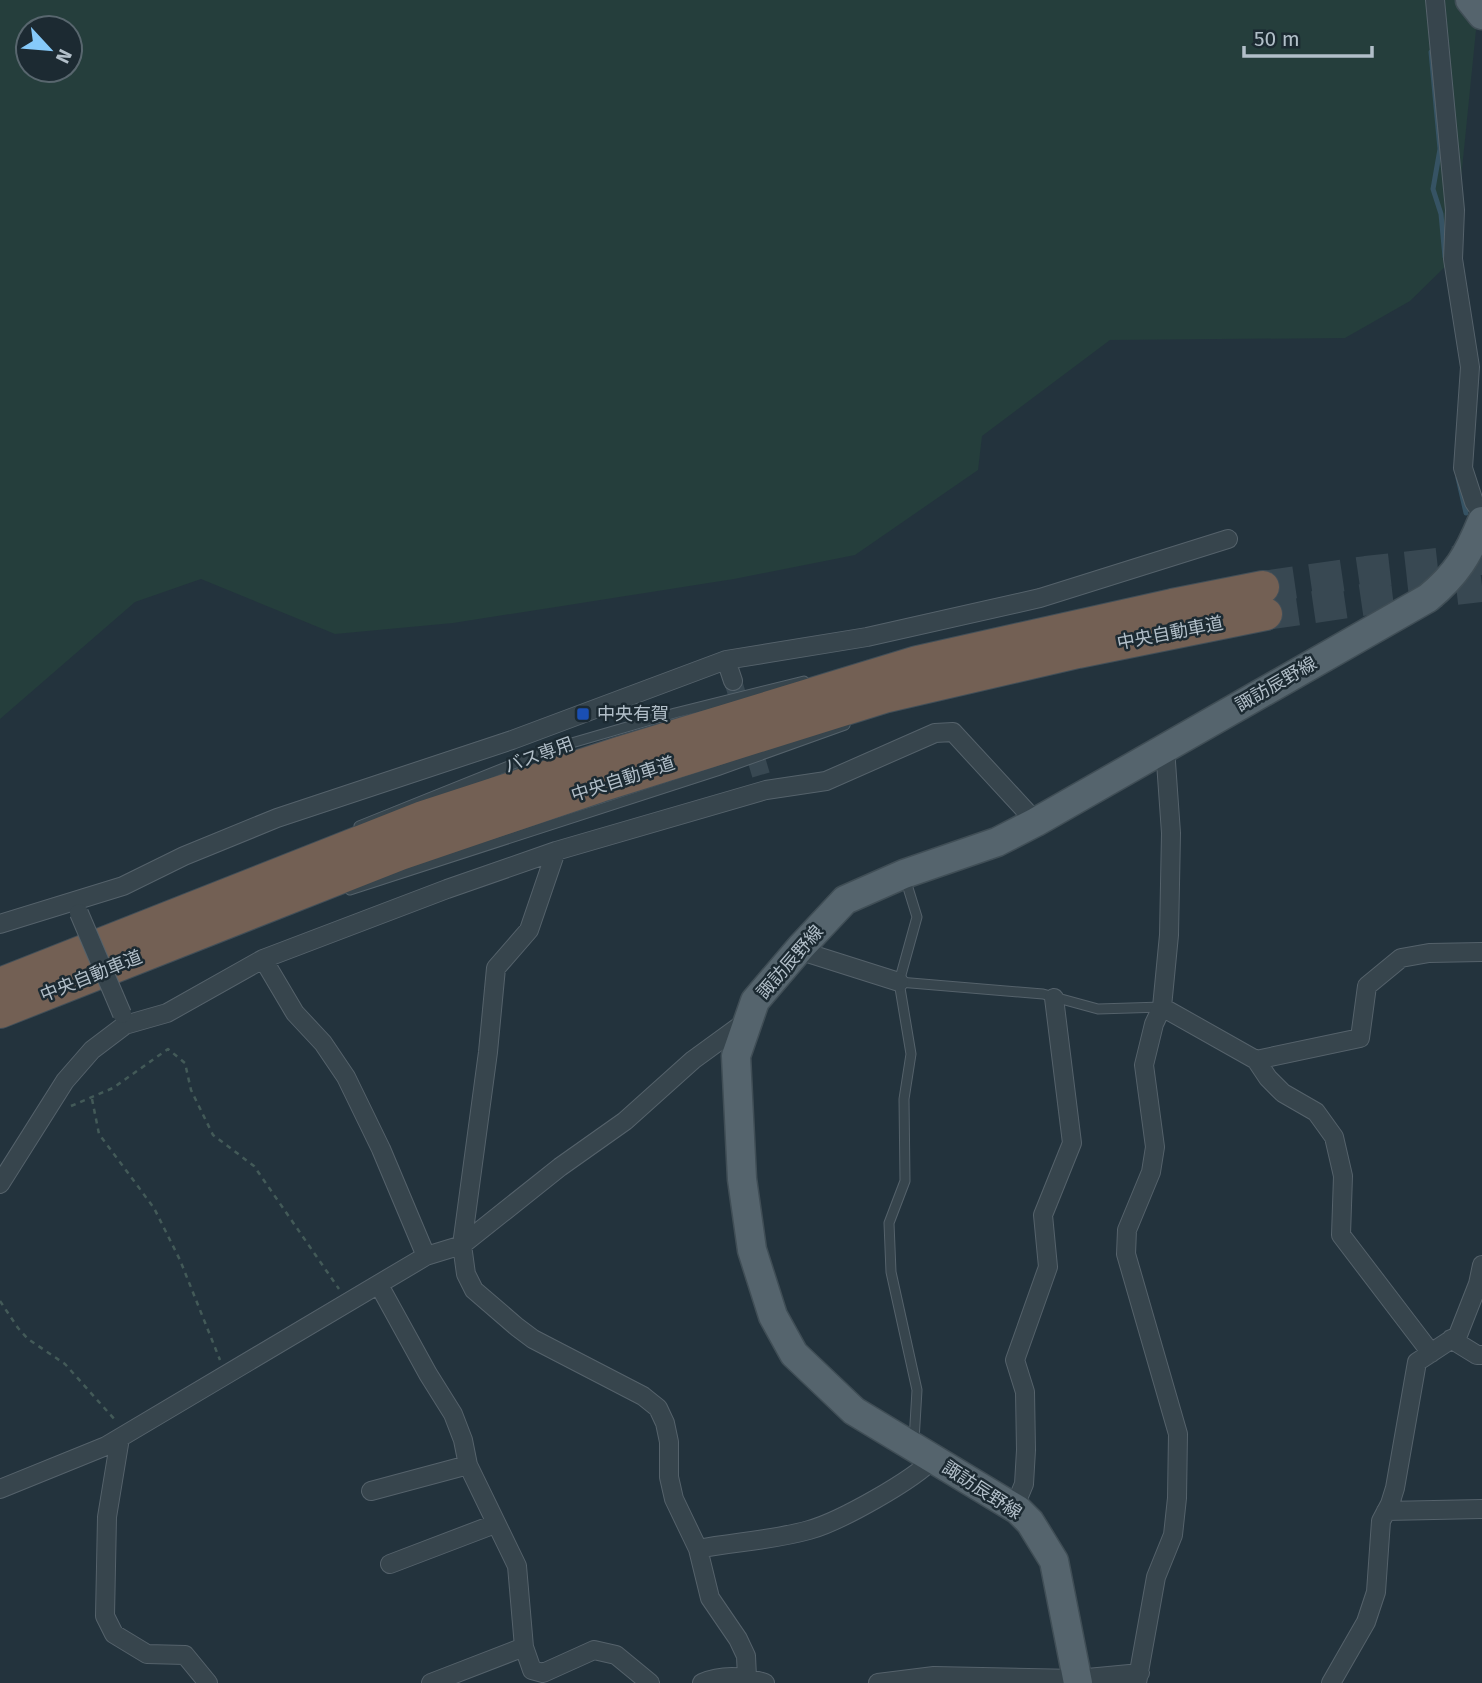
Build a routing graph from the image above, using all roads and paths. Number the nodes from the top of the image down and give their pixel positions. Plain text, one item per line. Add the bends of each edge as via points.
1 (1435, 0) edge
2 (1470, 0) edge
3 (1482, 15) edge
4 (1482, 514) edge
5 (1482, 521) edge
6 (1228, 539) dead end
7 (1476, 553) edge
8 (726, 660) junction
9 (917, 662) junction
10 (875, 663) dead end
11 (808, 679) dead end
12 (733, 681) tunnel mouth
13 (859, 720) dead end
14 (1165, 748) junction
15 (1036, 822) junction
16 (347, 831) dead end
17 (556, 851) junction
18 (250, 874) dead end
19 (904, 874) junction
20 (340, 894) dead end
21 (222, 897) junction
22 (77, 907) junction
23 (0, 924) edge
24 (798, 950) junction
25 (1482, 952) edge
26 (263, 959) junction
27 (899, 982) junction
28 (0, 984) edge
29 (1054, 998) junction
30 (1162, 1007) junction
31 (0, 1012) edge
32 (123, 1019) junction
33 (748, 1020) junction
34 (1256, 1060) junction
35 (92, 1097) junction
36 (49, 1107) junction
37 (0, 1184) edge
38 (462, 1245) junction
39 (426, 1256) junction
40 (1482, 1265) edge
41 (379, 1285) junction
42 (0, 1301) edge
43 (349, 1303) junction
44 (1451, 1339) junction
45 (1431, 1353) junction
46 (1482, 1355) edge
47 (226, 1376) junction
48 (123, 1436) junction
49 (924, 1452) junction
50 (468, 1465) junction
51 (0, 1489) edge
52 (372, 1491) dead end
53 (1014, 1508) junction
54 (1482, 1509) edge
55 (1386, 1511) junction
56 (495, 1524) junction
57 (698, 1549) junction
58 (390, 1563) dead end
59 (524, 1647) junction
60 (747, 1677) junction
61 (1139, 1678) edge
62 (1078, 1681) edge
63 (208, 1683) edge
64 (431, 1683) edge
65 (650, 1683) edge
66 (702, 1683) edge
67 (765, 1683) edge
68 (878, 1683) edge
69 (1331, 1683) edge

1 - 4 street via 1455,210 1453,259 1470,367 1463,468
2 - 3 main road
5 - 7 main road, 諏訪辰野線
6 - 8 street via 1040,598 867,637
7 - 14 main road, 諏訪辰野線 via 1420,603
8 - 12 street
8 - 22 street via 512,740 277,818
9 - 10 lane
9 - 21 highway, 中央自動車道 via 423,817
9 - 31 highway, 中央自動車道 via 1172,604 1264,601 881,702 600,786 400,854 206,937
11 - 16 lane, バス専用 via 551,749
13 - 20 lane
14 - 15 main road, 諏訪辰野線
14 - 30 street via 1171,833
15 - 17 street via 953,733 935,733 826,781 764,783
15 - 19 main road, 諏訪辰野線 via 997,842
17 - 26 street
17 - 38 street via 529,930 496,968
18 - 21 lane
19 - 24 main road, 諏訪辰野線 via 845,901
19 - 27 lane via 917,917
21 - 28 highway, 中央自動車道
22 - 23 street
22 - 32 street, bridge
24 - 27 street
24 - 33 main road, 諏訪辰野線 via 755,1001
25 - 34 street via 1401,957 1367,986 1360,1038
26 - 32 street via 167,1013
26 - 39 street via 295,1013 346,1077
27 - 29 lane
27 - 49 lane via 911,1054 904,1100 905,1181 889,1235 891,1272 917,1390
29 - 30 lane via 1098,1009
29 - 53 street via 1072,1143 1043,1215 1048,1267 1015,1360 1025,1392 1026,1450 1024,1484
30 - 34 street
30 - 61 street via 1144,1065 1155,1147 1151,1172 1128,1230 1126,1254 1178,1434 1177,1498 1173,1535 1156,1577
32 - 36 street via 65,1081
33 - 38 street
33 - 49 main road, 諏訪辰野線 via 736,1056 742,1178 752,1250 773,1316 794,1354 854,1411
34 - 45 street via 1283,1093 1316,1112 1334,1137 1343,1176 1342,1235
35 - 36 path via 64,1110
35 - 43 path via 113,1088 168,1049 177,1056 185,1063 191,1090 213,1135 254,1166
35 - 47 path via 99,1134 154,1208
36 - 37 street
38 - 39 street
38 - 57 street via 466,1274 474,1290 517,1327 658,1408 669,1442 674,1499
39 - 41 street
40 - 44 street via 1458,1335
41 - 43 street
41 - 50 street via 453,1414
42 - 48 path via 28,1339 65,1364
43 - 47 street
44 - 45 street
44 - 46 street
45 - 55 street via 1417,1362 1395,1488
47 - 48 street
48 - 51 street
48 - 63 street via 107,1517 105,1616 114,1634 147,1654 186,1655
49 - 53 main road, 諏訪辰野線
49 - 57 street via 922,1471 810,1530
50 - 52 street
50 - 56 street
53 - 62 main road, 諏訪辰野線 via 1030,1521 1054,1561
54 - 55 street
55 - 69 street via 1379,1529 1373,1602 1361,1633
56 - 58 street
56 - 59 street via 517,1566
57 - 60 street via 710,1598 746,1656
59 - 64 street
59 - 65 street via 532,1670 543,1673 594,1650 616,1655
60 - 66 street via 719,1677
60 - 67 street
61 - 62 street
62 - 68 street via 934,1676

